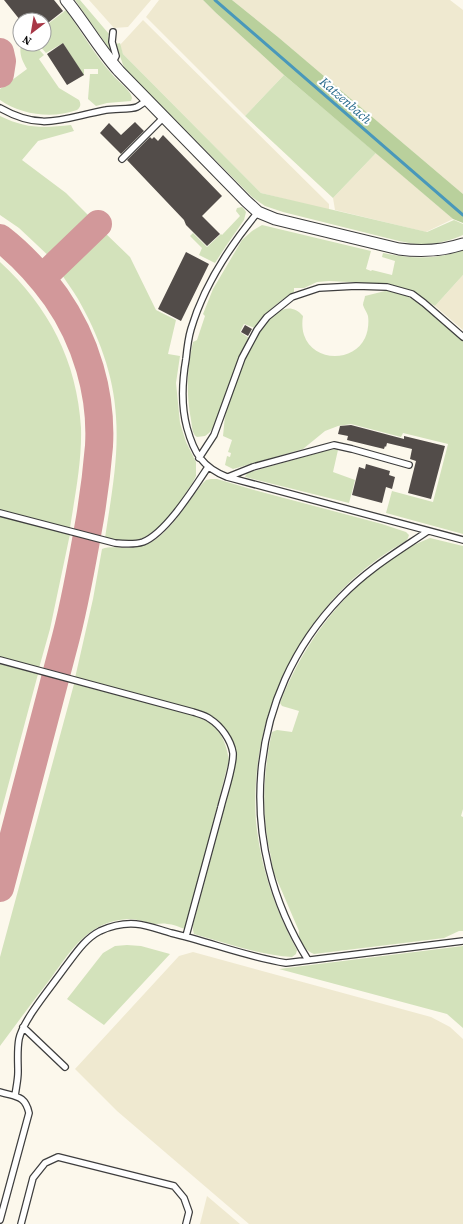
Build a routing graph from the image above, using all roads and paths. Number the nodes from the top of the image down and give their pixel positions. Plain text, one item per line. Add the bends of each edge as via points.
1 (66, 0) edge
2 (113, 32) dead end
3 (112, 64) junction
4 (147, 100) junction
5 (0, 108) edge
6 (164, 117) junction
7 (122, 159) dead end
8 (258, 212) junction
9 (463, 244) edge
10 (463, 337) edge
11 (199, 458) junction
12 (409, 465) dead end
13 (208, 467) junction
14 (227, 477) junction
15 (0, 513) edge
16 (428, 531) junction
17 (463, 540) edge
18 (0, 660) edge
19 (186, 936) junction
20 (463, 941) edge
21 (308, 960) junction
22 (23, 1027) junction
23 (65, 1067) dead end
24 (0, 1092) edge
25 (15, 1096) junction
26 (0, 1220) edge
27 (21, 1224) edge
28 (186, 1224) edge

1 - 3 street
2 - 3 lane via 112,42 116,59
3 - 4 street
4 - 5 lane via 137,107 115,108 48,122 23,119
4 - 6 street
6 - 7 lane
6 - 8 street
8 - 9 street via 275,219 399,249 428,251
8 - 11 lane via 221,262 203,296 190,330 182,401 191,443
10 - 11 lane via 412,294 387,286 319,288 292,297 267,317 257,330 242,358 214,435
11 - 13 lane
12 - 14 lane via 334,445 253,467
13 - 14 lane
13 - 15 lane via 163,527 152,538 142,542 115,543
14 - 16 lane
16 - 17 lane
16 - 21 lane via 393,553 359,580 321,620 293,663 270,722 261,776 264,845 270,875 280,904 291,931
18 - 19 lane via 194,712 209,718 223,730 233,753 232,761
19 - 21 lane via 270,960 286,963
19 - 22 lane via 136,924 118,925 100,931 79,949
20 - 21 lane
22 - 23 lane
22 - 25 lane via 19,1038
24 - 25 lane
25 - 26 lane via 22,1099 30,1113
27 - 28 lane via 33,1178 45,1163 58,1157 174,1186 184,1198 189,1212

